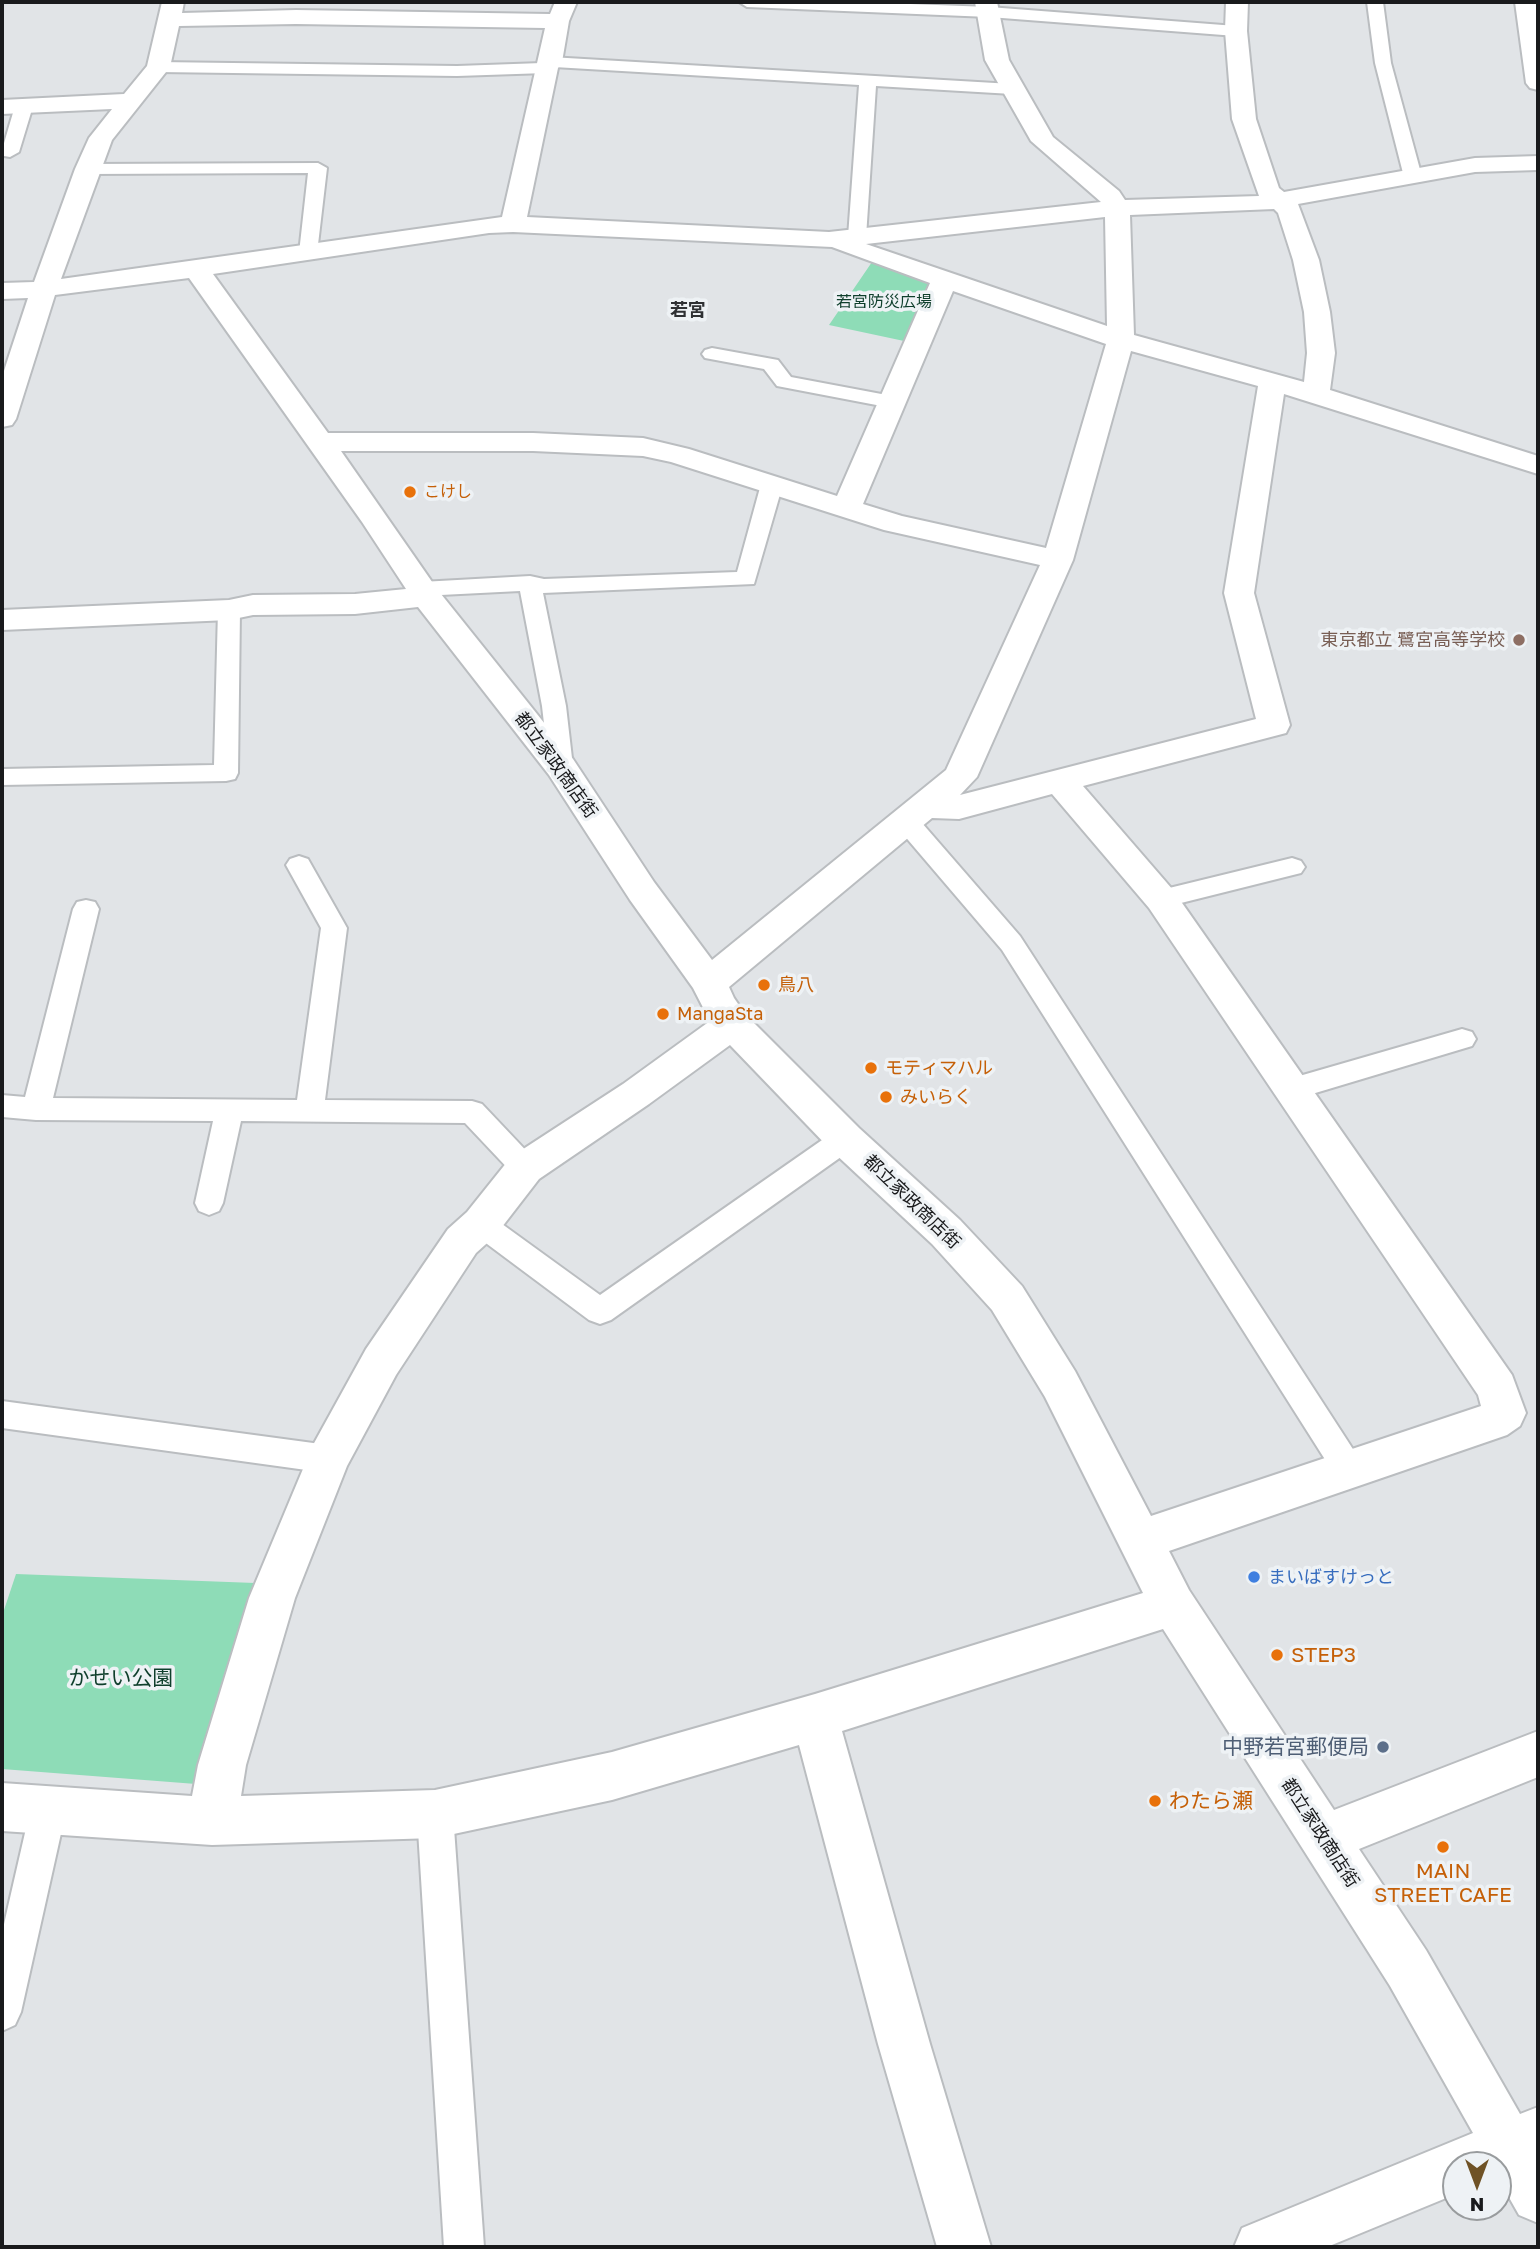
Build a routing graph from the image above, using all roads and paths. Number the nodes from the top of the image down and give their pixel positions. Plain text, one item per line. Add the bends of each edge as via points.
1 (747, 2) edge
2 (1237, 2) edge
3 (1375, 2) edge
4 (1526, 2) edge
5 (987, 7) edge
6 (171, 11) edge
7 (562, 11) edge
8 (1236, 31) junction
9 (548, 65) junction
10 (158, 67) junction
11 (868, 80) junction
12 (1538, 83) edge
13 (1012, 89) junction
14 (130, 101) junction
15 (13, 107) edge
16 (10, 152) dead end
17 (1538, 163) edge
18 (87, 169) junction
19 (1413, 177) junction
20 (1278, 201) junction
21 (1117, 208) junction
22 (513, 223) junction
23 (857, 237) junction
24 (829, 240) junction
25 (309, 253) junction
26 (196, 269) junction
27 (945, 278) junction
28 (44, 289) junction
29 (2, 291) edge
30 (1121, 340) junction
31 (712, 354) dead end
32 (1272, 383) junction
33 (1316, 394) junction
34 (892, 402) junction
35 (2, 419) edge
36 (318, 442) junction
37 (1538, 465) edge
38 (772, 484) junction
39 (846, 509) junction
40 (1058, 560) junction
41 (530, 583) junction
42 (424, 592) junction
43 (229, 610) junction
44 (2, 620) edge
45 (561, 767) junction
46 (2, 776) edge
47 (1059, 780) junction
48 (917, 814) junction
49 (299, 865) dead end
50 (1292, 867) dead end
51 (1161, 899) junction
52 (86, 909) dead end
53 (709, 983) junction
54 (732, 1024) junction
55 (1462, 1039) dead end
56 (1292, 1089) junction
57 (2, 1106) edge
58 (36, 1109) junction
59 (229, 1110) junction
60 (310, 1110) junction
61 (845, 1139) junction
62 (525, 1168) junction
63 (209, 1203) dead end
64 (481, 1224) junction
65 (2, 1414) edge
66 (328, 1459) junction
67 (1349, 1470) junction
68 (1140, 1540) junction
69 (1173, 1605) junction
70 (815, 1717) junction
71 (1538, 1754) edge
72 (2, 1807) edge
73 (48, 1811) junction
74 (435, 1814) junction
75 (212, 1821) junction
76 (1323, 1839) junction
77 (2, 2012) edge
78 (1523, 2139) edge
79 (1494, 2151) edge
80 (1442, 2173) edge
81 (1538, 2196) edge
82 (464, 2247) edge
83 (964, 2247) edge
84 (1261, 2247) edge

1 - 5 lane
2 - 8 street
3 - 19 lane via 1383,64
4 - 12 street
5 - 8 lane
5 - 13 street via 997,60
6 - 7 street via 296,17
6 - 10 street
7 - 9 street
8 - 20 street via 1244,119 1261,176
9 - 10 lane via 457,71
9 - 11 lane
9 - 22 street
10 - 14 street
11 - 13 lane
11 - 23 lane
13 - 21 street via 1043,141 1110,196
14 - 15 street
14 - 18 street via 101,138
15 - 16 lane
17 - 19 street via 1475,165
18 - 25 lane via 318,168
18 - 28 street
19 - 20 street
20 - 21 street
20 - 33 street via 1290,210 1317,312 1321,353
21 - 23 street
21 - 30 street
22 - 24 street
22 - 25 street
23 - 24 street
24 - 27 street
25 - 26 street
26 - 28 street
26 - 36 street, 都立家政商店街
27 - 30 street
27 - 34 street
28 - 29 street
28 - 35 street
30 - 32 street
30 - 40 street
31 - 34 lane via 771,363 784,382
32 - 33 street
32 - 47 street via 1239,593 1274,725
33 - 37 street
34 - 39 street
36 - 38 street via 643,447
36 - 42 street, 都立家政商店街
38 - 39 street
38 - 41 lane via 746,579
39 - 40 street
40 - 48 street via 960,777
41 - 42 lane
41 - 45 lane
42 - 43 street via 355,604 253,605
42 - 45 street, 都立家政商店街
43 - 44 street
43 - 46 lane via 226,773
45 - 53 street, 都立家政商店街
47 - 48 street
47 - 51 street
48 - 53 street
48 - 67 lane via 1011,943
49 - 60 lane via 334,928
50 - 51 lane
51 - 56 street
52 - 58 lane
53 - 54 street, 都立家政商店街
54 - 61 street, 都立家政商店街
54 - 62 street
55 - 56 lane
56 - 67 street via 1497,1388 1505,1413 1492,1422
57 - 58 lane
58 - 59 lane
59 - 60 lane
59 - 63 lane
60 - 62 lane via 472,1112
61 - 64 lane via 600,1311
61 - 68 street, 都立家政商店街 via 946,1232 1007,1298 1060,1384
62 - 64 street
64 - 66 street via 462,1241 381,1362
65 - 66 lane
66 - 75 street via 272,1598 222,1765
67 - 68 street
68 - 69 street, 都立家政商店街
69 - 70 street
69 - 76 street, 都立家政商店街
70 - 74 street via 612,1776
70 - 83 street
71 - 76 street
72 - 73 street
73 - 75 street
73 - 77 lane
74 - 75 street
74 - 82 lane
76 - 78 street, 都立家政商店街
78 - 79 street
78 - 81 street, 都立家政商店街
80 - 84 street

